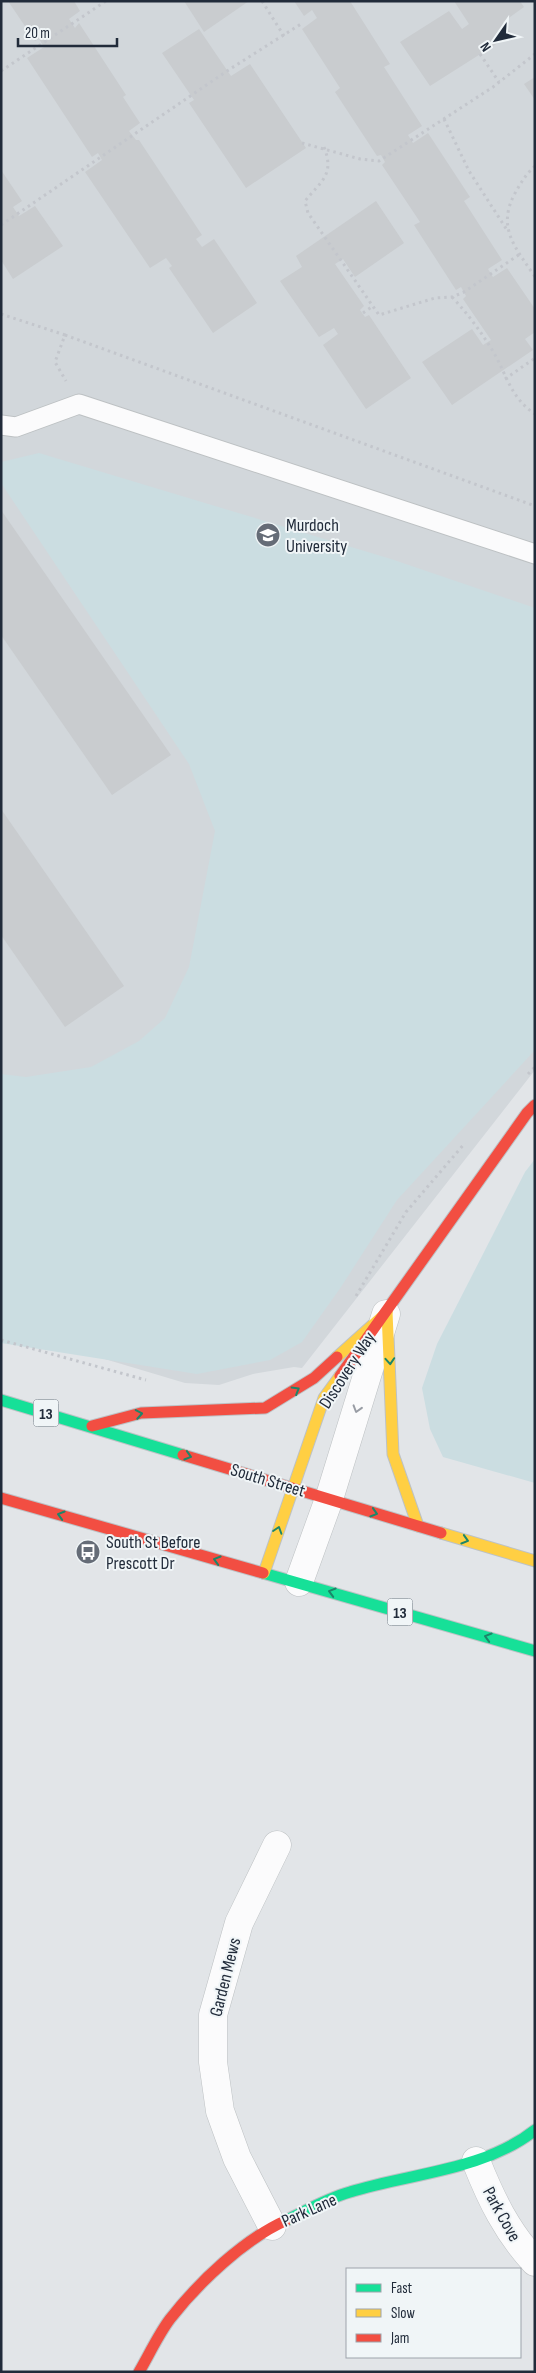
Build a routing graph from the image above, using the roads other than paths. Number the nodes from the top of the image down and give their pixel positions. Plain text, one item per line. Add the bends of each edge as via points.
1 (1, 425) edge
2 (535, 554) edge
3 (535, 1105) edge
4 (386, 1312) junction
5 (1, 1400) edge
6 (92, 1426) junction
7 (292, 1488) junction
8 (1, 1498) edge
9 (329, 1499) junction
10 (418, 1526) junction
11 (535, 1561) edge
12 (264, 1573) junction
13 (298, 1582) junction
14 (535, 1651) edge
15 (277, 1846) dead end
16 (535, 2130) edge
17 (476, 2161) junction
18 (272, 2226) junction
19 (535, 2262) edge
20 (139, 2372) edge

1 - 2 lane via 16,427 79,404
3 - 4 main road, Discovery Way
6 -> 4 main road via 140,1413 265,1408 314,1378
4 - 7 main road, Discovery Way via 324,1398
4 -> 9 street, Discovery Way
4 -> 10 main road via 393,1454
5 - 6 main road, South Street / 13
6 -> 7 main road, South Street / 13
7 - 9 main road, South Street / 13
12 -> 7 main road, Discovery Way
12 -> 8 main road, 13
9 -> 10 main road, South Street / 13
9 - 13 street, Discovery Way
10 -> 11 main road, South Street / 13
12 - 13 main road, 13
14 -> 13 main road, 13
15 - 18 street, Garden Mews via 239,1923 213,2015 213,2062 220,2111 237,2158
16 - 17 main road, Park Lane
17 - 18 main road, Park Lane via 349,2192
17 - 19 street, Park Cove via 500,2217
18 - 20 main road, Park Lane via 201,2283 169,2320

